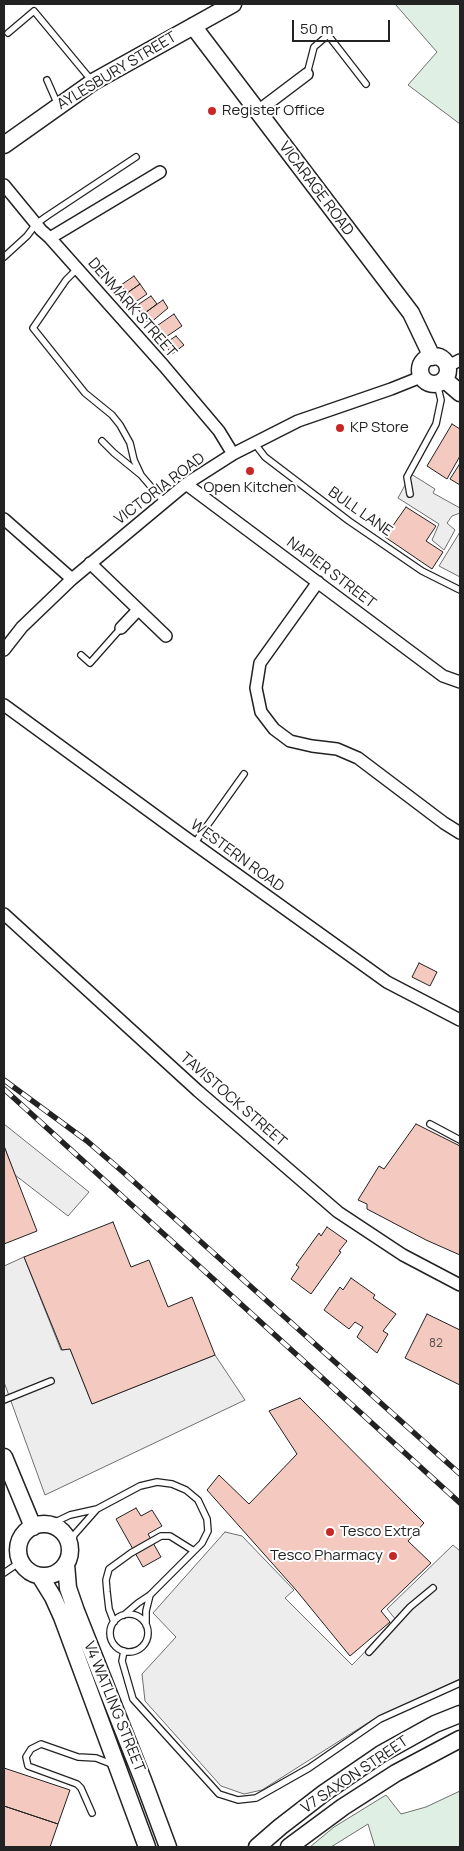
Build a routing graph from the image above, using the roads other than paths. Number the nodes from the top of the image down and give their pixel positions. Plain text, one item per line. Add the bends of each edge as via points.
1 (234, 4) edge
2 (193, 26) junction
3 (8, 33) dead end
4 (306, 74) joint
5 (47, 80) dead end
6 (93, 82) junction
7 (366, 84) dead end
8 (58, 105) junction
9 (258, 111) junction
10 (4, 145) edge
11 (136, 157) dead end
12 (160, 172) dead end
13 (4, 184) edge
14 (36, 224) junction
15 (50, 238) junction
16 (4, 256) edge
17 (77, 269) junction
18 (432, 357) junction
19 (448, 372) edge
20 (421, 377) junction
21 (460, 393) edge
22 (102, 441) dead end
23 (255, 444) junction
24 (233, 454) junction
25 (141, 474) junction
26 (186, 484) junction
27 (410, 494) dead end
28 (164, 502) junction
29 (4, 518) edge
30 (90, 563) junction
31 (72, 579) junction
32 (318, 582) junction
33 (460, 590) edge
34 (138, 610) junction
35 (121, 628) joint
36 (166, 636) dead end
37 (4, 650) edge
38 (81, 655) dead end
39 (460, 682) edge
40 (4, 705) edge
41 (244, 774) dead end
42 (460, 833) edge
43 (194, 844) junction
44 (4, 914) edge
45 (460, 1020) edge
46 (430, 1124) dead end
47 (460, 1140) edge
48 (460, 1285) edge
49 (51, 1381) dead end
50 (4, 1400) edge
51 (4, 1457) edge
52 (97, 1509) junction
53 (41, 1526) junction
54 (194, 1551) junction
55 (68, 1557) junction
56 (20, 1562) junction
57 (4, 1572) edge
58 (40, 1576) junction
59 (433, 1588) dead end
60 (150, 1596) junction
61 (124, 1615) junction
62 (114, 1622) junction
63 (146, 1626) junction
64 (124, 1651) junction
65 (369, 1652) dead end
66 (460, 1683) edge
67 (460, 1714) edge
68 (460, 1739) edge
69 (116, 1766) junction
70 (92, 1813) dead end
71 (147, 1847) edge
72 (168, 1847) edge
73 (257, 1847) edge
74 (289, 1847) edge

1 - 2 street, AYLESBURY STREET
2 - 6 street, AYLESBURY STREET
2 - 9 street, VICARAGE ROAD
3 - 6 lane via 34,11
4 - 7 lane via 314,47 328,35
4 - 9 street
5 - 8 lane
6 - 8 street, AYLESBURY STREET
8 - 10 street, AYLESBURY STREET
9 - 18 street, VICARAGE ROAD via 411,313
11 - 14 lane
12 - 15 street
13 - 14 street, DENMARK STREET
14 - 15 street, DENMARK STREET
14 - 16 lane
15 - 17 street, DENMARK STREET
17 - 24 street, DENMARK STREET via 219,431
17 - 25 lane via 33,328 85,393 120,425
18 - 19 street via 443,359
18 - 20 street via 426,358 421,365
19 - 20 street via 428,384
19 - 21 street
19 - 27 lane via 436,424 407,477
20 - 23 street, VICTORIA ROAD via 298,421
22 - 25 lane
23 - 24 street, VICTORIA ROAD
23 - 33 lane, BULL LANE via 265,457 349,521 422,570
24 - 26 street, VICTORIA ROAD
25 - 28 lane
26 - 28 street, VICTORIA ROAD
26 - 32 street, NAPIER STREET
28 - 30 street, VICTORIA ROAD
29 - 31 street
30 - 31 street, VICTORIA ROAD
30 - 34 street
31 - 37 street, VICTORIA ROAD via 22,627
32 - 39 street, NAPIER STREET via 443,676
32 - 42 street via 260,663 256,688 261,712 274,729 290,741 336,749 358,758
34 - 35 street
34 - 36 street
35 - 38 lane via 90,663
40 - 43 street, WESTERN ROAD
41 - 43 lane
43 - 45 street, WESTERN ROAD via 387,982
44 - 48 street, TAVISTOCK STREET via 198,1091 338,1212 403,1256
46 - 47 lane
49 - 50 lane
51 - 53 street
52 - 53 lane
52 - 54 lane via 140,1486 157,1482 186,1490 198,1500 208,1519 208,1531
52 - 55 lane via 74,1535
53 - 55 street via 57,1528 64,1534 68,1541
53 - 56 street via 26,1531 21,1538
54 - 60 lane
54 - 62 lane via 170,1536 161,1536 108,1569 107,1592
55 - 58 street via 54,1574
55 - 72 street, V4 WATLING STREET via 68,1588
56 - 57 lane
56 - 58 street via 25,1569
58 - 69 street, V4 WATLING STREET via 62,1617
59 - 65 lane via 410,1607
60 - 61 lane
60 - 63 lane
61 - 62 lane
61 - 63 lane via 137,1616
62 - 64 lane via 111,1640
63 - 64 lane via 148,1632 144,1644 135,1651
64 - 66 lane via 122,1661 133,1699 219,1794 238,1800 256,1798 309,1768 380,1719
67 - 73 street, V7 SAXON STREET via 381,1754 324,1792
68 - 74 street, V7 SAXON STREET via 396,1773
69 - 70 lane via 41,1744 30,1749 26,1757 28,1766 77,1784
69 - 71 street, V4 WATLING STREET

